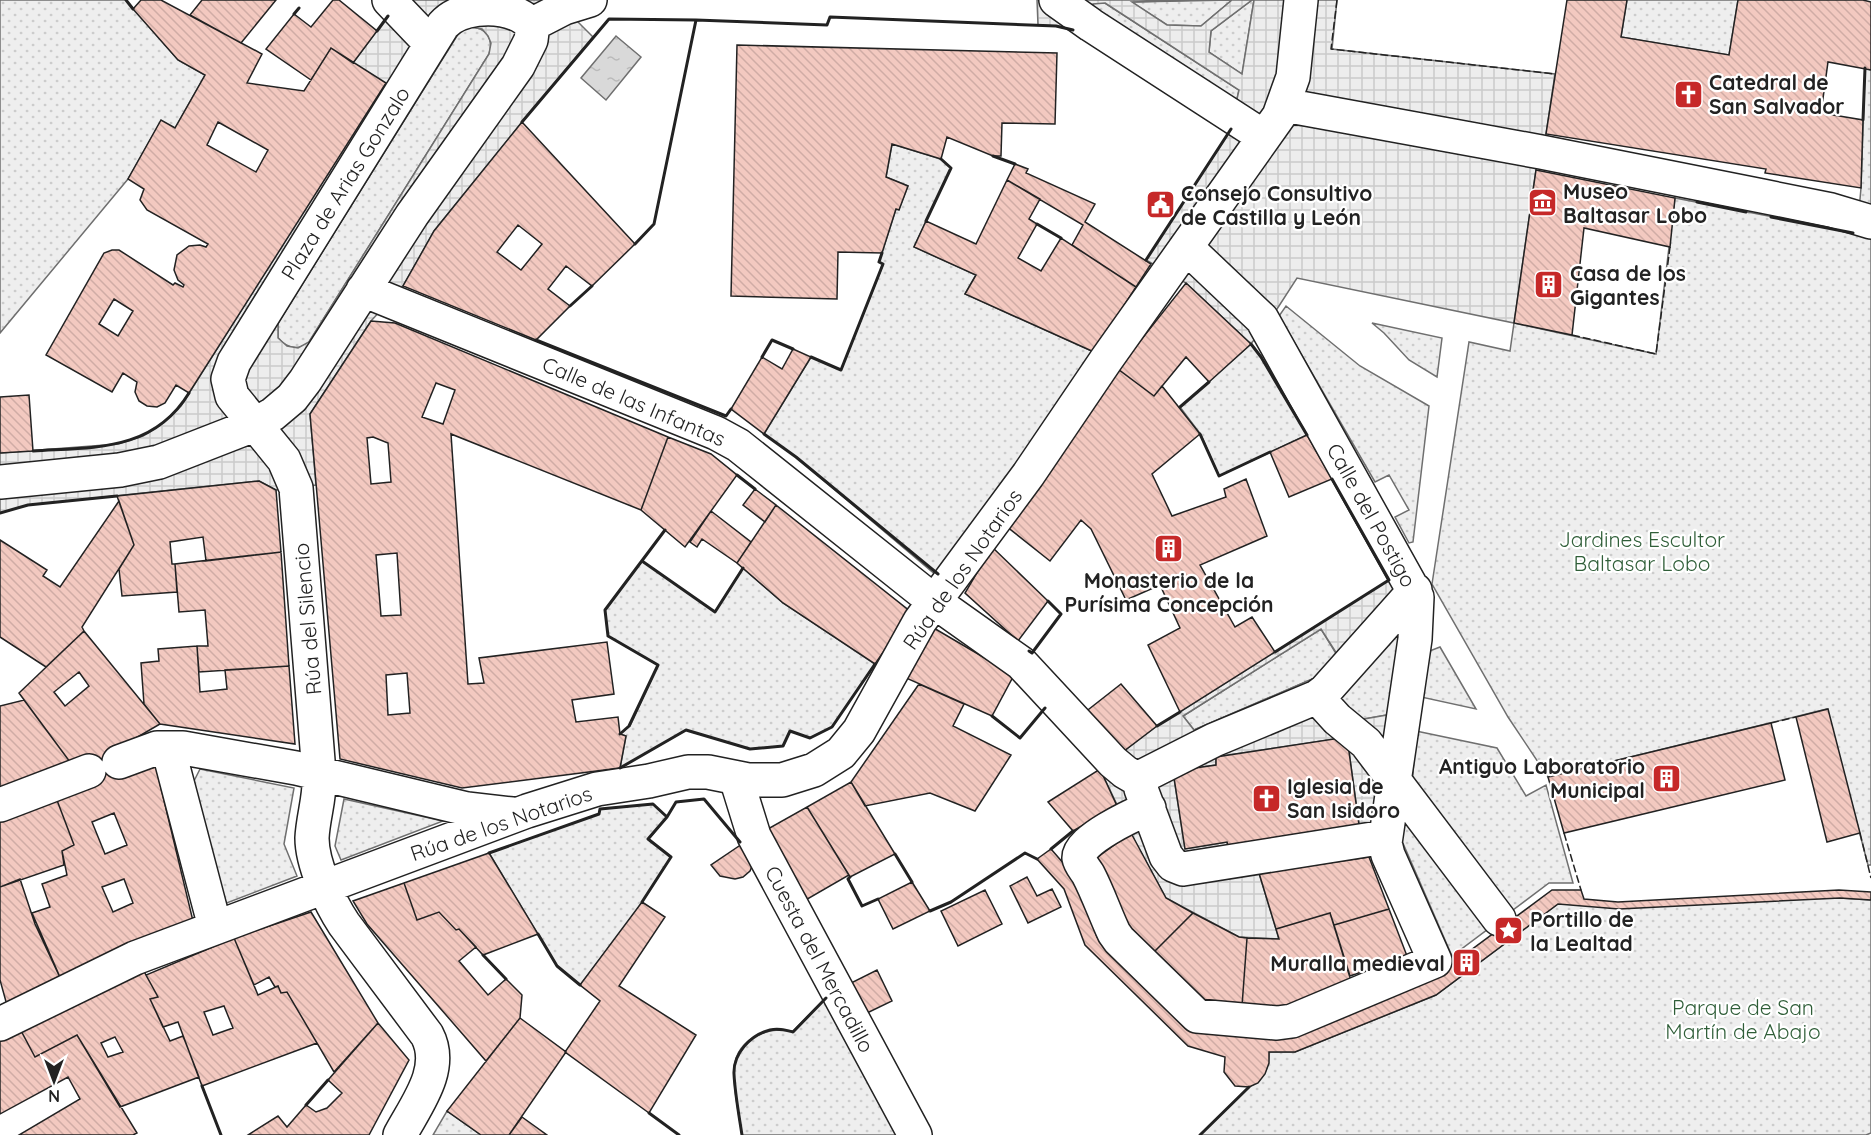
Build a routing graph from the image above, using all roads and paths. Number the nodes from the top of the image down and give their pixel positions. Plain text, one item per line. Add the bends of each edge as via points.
1 (389, 0) edge
2 (1056, 0) edge
3 (1301, 0) edge
4 (577, 4) edge
5 (533, 24) junction
6 (430, 44) junction
7 (1284, 105) junction
8 (1264, 137) junction
9 (1871, 222) edge
10 (1186, 247) junction
11 (363, 290) junction
12 (254, 426) junction
13 (0, 482) edge
14 (296, 488) joint
15 (1415, 590) junction
16 (935, 602) junction
17 (1317, 698) junction
18 (168, 748) junction
19 (119, 762) dead end
20 (319, 762) junction
21 (89, 771) dead end
22 (736, 778) junction
23 (1394, 779) junction
24 (1143, 794) junction
25 (0, 805) edge
26 (519, 814) junction
27 (1385, 837) junction
28 (325, 886) junction
29 (1499, 919) dead end
30 (215, 927) junction
31 (0, 1024) edge
32 (400, 1135) edge
33 (915, 1135) edge

1 - 6 street
2 - 8 street
3 - 7 street, Rúa de los Notarios via 1293,77
4 - 5 street
5 - 6 street, Plaza de Arias Gonzalo via 504,11 459,12 450,17
5 - 11 street via 531,40 518,66
6 - 12 street, Plaza de Arias Gonzalo via 231,367 229,390
7 - 8 street, Rúa de los Notarios
7 - 9 street via 1762,196
8 - 10 street, Rúa de los Notarios
10 - 15 street, Calle del Postigo via 1251,306 1265,325
10 - 16 street, Rúa de los Notarios via 1029,475
11 - 12 street via 292,398
11 - 16 street, Calle de las Infantas via 728,439
12 - 13 street via 159,462 120,470
12 - 14 street, Plaza de Arias Gonzalo via 284,460
14 - 20 street, Rúa del Silencio
15 - 17 street
15 - 23 street, Calle del Postigo via 1419,604
16 - 22 street, Rúa de los Notarios via 859,731 841,753 793,778
16 - 24 street, Calle de las Infantas via 1025,666
17 - 23 street via 1366,743
17 - 24 street via 1214,740
18 - 19 street
18 - 20 street
18 - 30 street
20 - 26 street via 467,809
20 - 28 street, Rúa del Silencio via 312,839
21 - 25 street
22 - 26 street, Rúa de los Notarios via 688,772 597,789
22 - 33 street, Cuesta del Mercadillo via 754,836
23 - 27 street, Calle del Postigo
23 - 29 street
24 - 27 street via 1166,856 1183,869
24 - 27 street, Calle del Postigo via 1124,819 1085,845 1080,861 1119,940 1197,1016 1292,1021 1435,961 1388,855
26 - 28 street, Rúa de los Notarios
28 - 30 street, Rúa de los Notarios
28 - 32 street, Rúa del Silencio via 344,924 432,1045 430,1077
30 - 31 street, Rúa de los Notarios via 135,958

